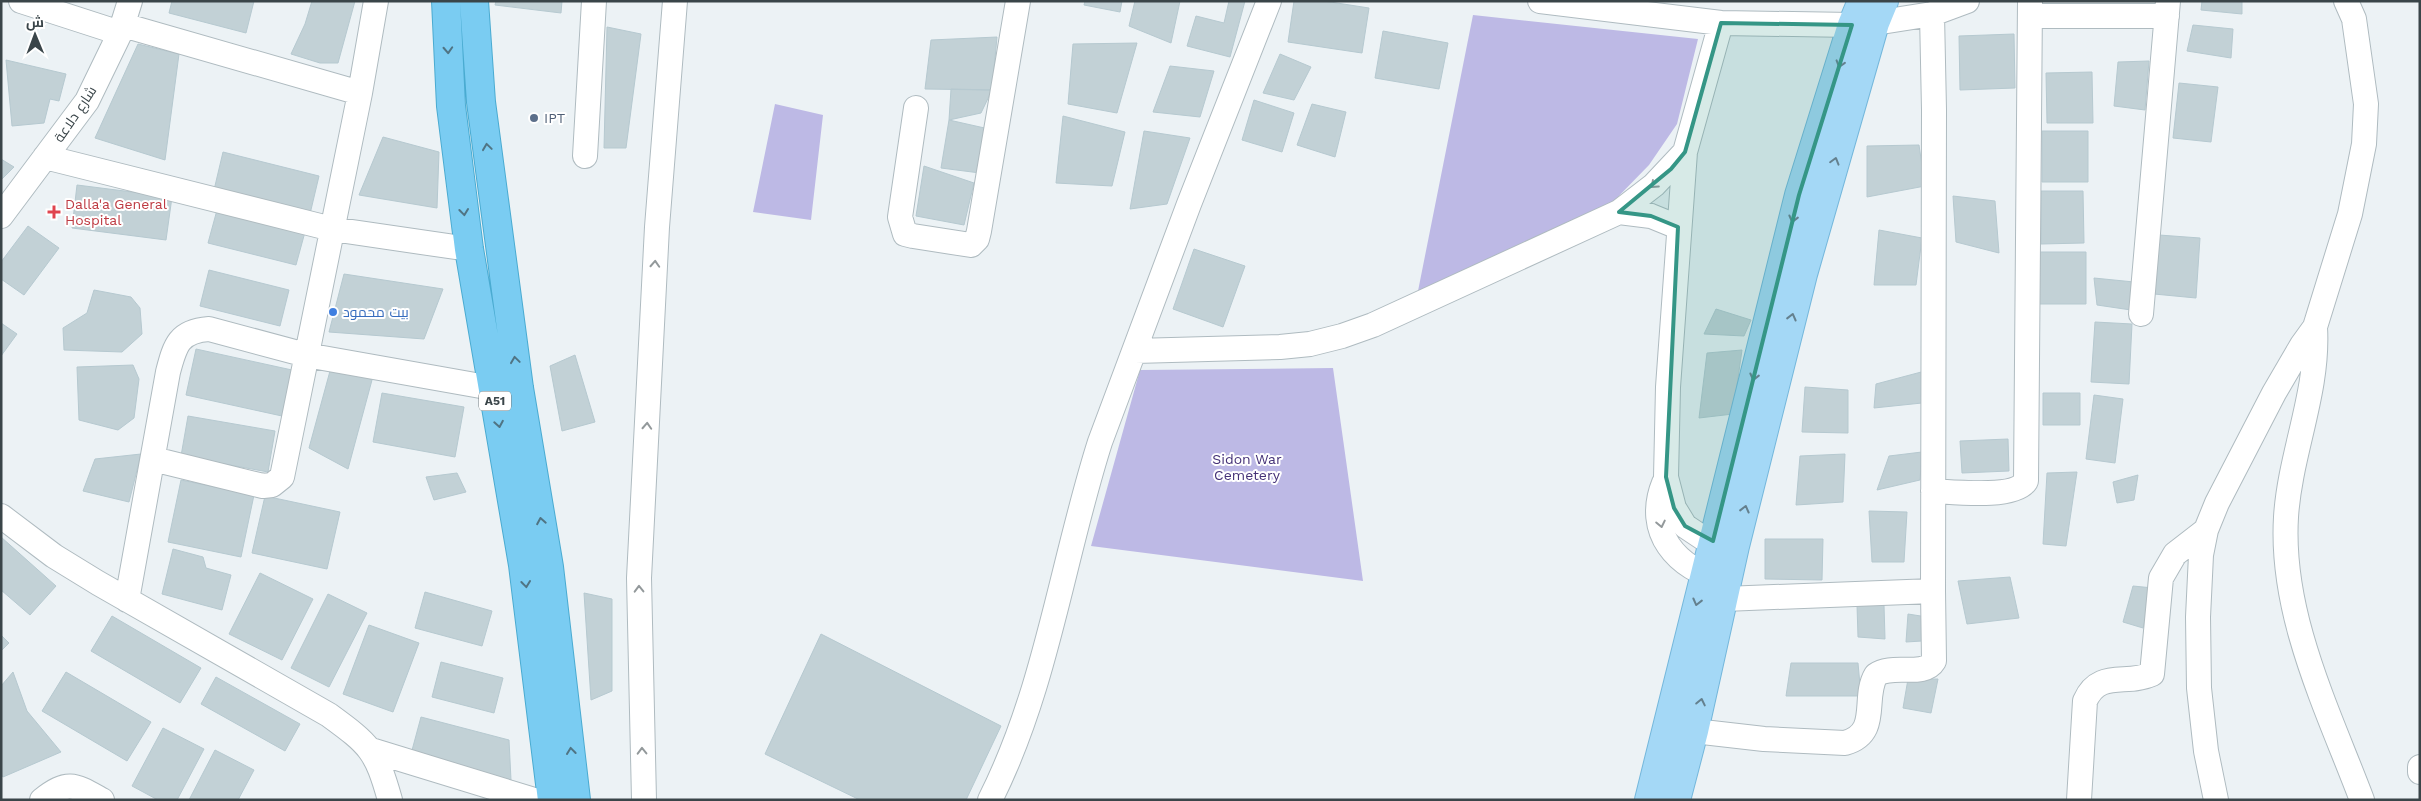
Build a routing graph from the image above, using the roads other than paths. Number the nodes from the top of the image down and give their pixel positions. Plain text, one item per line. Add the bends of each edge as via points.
1 (21, 1) edge
2 (130, 1) edge
3 (376, 1) edge
4 (446, 1) edge
5 (474, 1) edge
6 (594, 1) edge
7 (675, 1) edge
8 (1018, 1) edge
9 (1268, 1) edge
10 (1540, 1) edge
11 (1967, 1) edge
12 (2346, 1) edge
13 (2030, 8) edge
14 (2168, 9) edge
15 (1868, 12) edge
16 (1932, 14) junction
17 (1721, 23) junction
18 (122, 29) junction
19 (360, 93) junction
20 (916, 108) dead end
21 (1685, 152) junction
22 (585, 156) dead end
23 (45, 157) junction
24 (1619, 212) junction
25 (1, 216) edge
26 (1678, 227) junction
27 (332, 229) junction
28 (469, 250) junction
29 (2140, 314) dead end
30 (2315, 327) junction
31 (1135, 351) junction
32 (306, 355) junction
33 (492, 388) junction
34 (153, 459) junction
35 (1666, 477) junction
36 (1934, 492) junction
37 (1, 516) edge
38 (2206, 530) junction
39 (1724, 544) junction
40 (1718, 585) junction
41 (1933, 591) junction
42 (127, 600) junction
43 (1694, 731) junction
44 (371, 750) junction
45 (2420, 767) edge
46 (2420, 772) edge
47 (42, 800) edge
48 (102, 800) edge
49 (390, 800) edge
50 (534, 800) edge
51 (552, 800) edge
52 (576, 800) edge
53 (644, 800) edge
54 (990, 800) edge
55 (1649, 800) edge
56 (1676, 800) edge
57 (2079, 800) edge
58 (2216, 800) edge
59 (2362, 800) edge

1 - 18 street
2 - 18 street, شارع دلاعة
3 - 19 street
4 -> 28 highway, A51 via 451,106
52 -> 5 highway, A51 via 549,567 519,388 482,111
6 - 22 street
53 -> 7 street via 639,578 657,227
8 - 20 street via 979,231 971,244 905,234 901,226
9 - 31 street
10 - 17 street
11 - 16 street
12 - 30 street via 2354,18 2366,104 2364,144 2350,214
13 - 14 street
13 - 36 street via 2026,481 2023,486 2009,492
14 - 29 street
15 - 16 street
15 - 17 street
15 - 39 main road via 1802,274
16 - 36 street
17 - 21 street
18 - 19 street
18 - 23 street, شارع دلاعة via 87,101
19 - 27 street
21 -> 24 street via 1654,185
21 - 26 street
23 - 25 street, شارع دلاعة
23 - 27 street
24 - 26 street via 1651,216
24 - 31 street via 1373,325 1342,336 1280,347
26 - 35 street
27 - 28 street
27 - 32 street
28 - 33 highway, A51
30 - 38 street via 2274,393 2217,502
30 - 59 street via 2317,350 2313,380 2289,488 2286,553 2306,654
31 - 54 street via 1087,482 1041,669 1018,738
32 - 33 street
32 - 34 street via 209,329 185,335 177,344 168,372
32 - 34 street via 282,477 278,481 263,486
33 -> 51 highway, A51 via 523,565
34 - 42 street
35 - 39 street via 1674,508 1686,526 1698,536
35 -> 40 street via 1659,503 1666,542 1682,562
36 - 41 street
37 - 42 street via 54,556
38 - 57 street via 2175,554 2161,578 2152,674 2143,678 2104,681 2089,692 2085,701
38 - 58 street via 2199,608 2199,688 2206,751
39 - 40 main road
40 - 41 street
43 -> 40 main road
40 -> 55 main road
41 - 43 street via 1934,661 1926,668 1884,670 1876,674 1866,726 1861,736 1845,743
42 - 44 street via 329,715 362,739
43 - 56 main road
44 - 49 street via 382,771
44 - 50 street
45 - 46 street
47 - 48 street via 57,788 70,785

